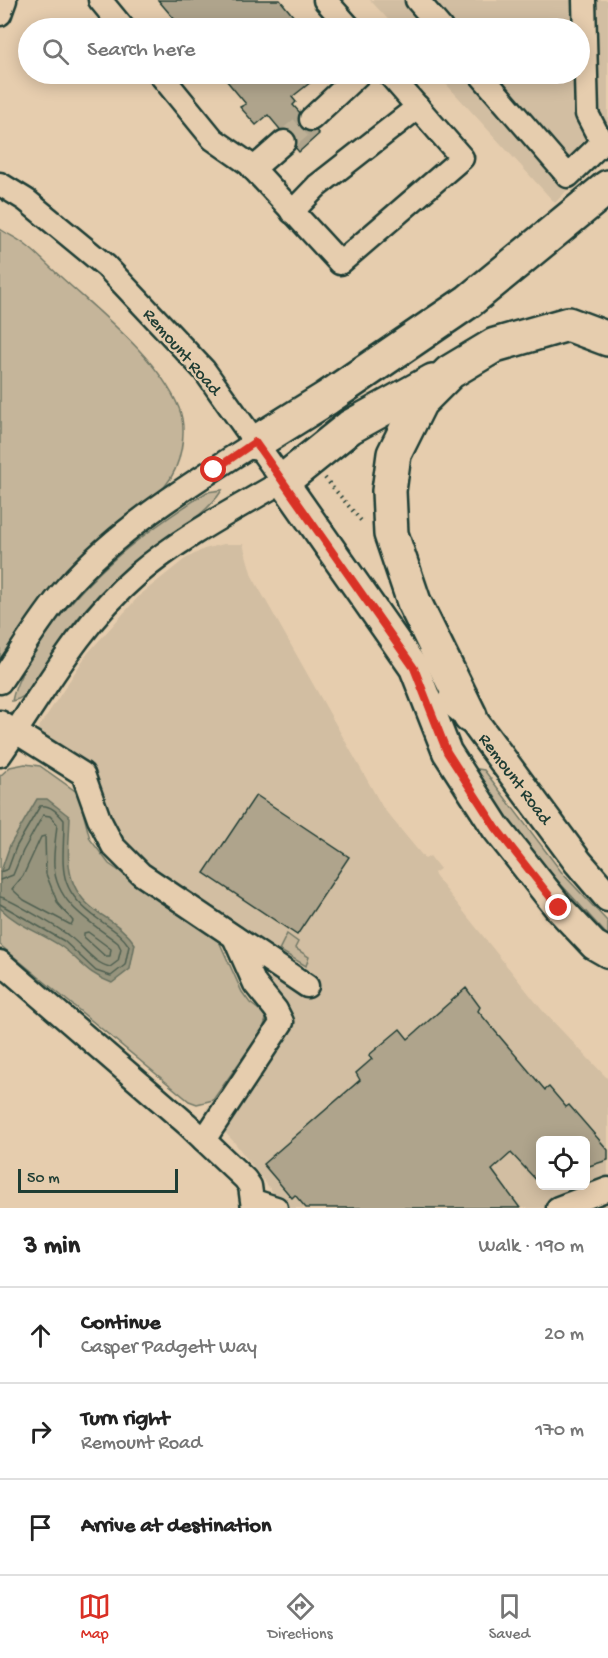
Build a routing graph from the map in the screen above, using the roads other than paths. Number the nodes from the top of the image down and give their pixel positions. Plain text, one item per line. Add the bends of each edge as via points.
1 (5, 0) edge
2 (100, 0) edge
3 (325, 0) edge
4 (417, 0) edge
5 (584, 0) edge
6 (0, 14) edge
7 (115, 18) edge
8 (341, 18) edge
9 (432, 18) edge
10 (584, 18) edge
11 (168, 84) edge
12 (348, 84) edge
13 (398, 84) edge
14 (489, 84) edge
15 (586, 84) edge
16 (418, 107) junction
17 (311, 119) tunnel mouth
18 (284, 142) tunnel mouth
19 (253, 169) junction
20 (0, 184) edge
21 (608, 187) edge
22 (292, 212) junction
23 (608, 339) edge
24 (450, 372) junction
25 (255, 442) junction
26 (283, 481) junction
27 (414, 668) junction
28 (0, 682) edge
29 (470, 716) junction
30 (8, 728) edge
31 (0, 755) edge
32 (608, 897) edge
33 (233, 936) junction
34 (608, 953) edge
35 (0, 962) edge
36 (307, 986) dead end
37 (204, 1140) junction
38 (608, 1189) edge
39 (253, 1205) edge
40 (276, 1208) edge
41 (558, 1208) edge

1 - 6 street
2 - 7 street
3 - 8 street
4 - 9 street
5 - 10 street
11 - 19 street via 213,139
12 - 17 street
13 - 16 street
14 - 15 street via 568,176 602,143 587,114
16 - 22 street via 317,186
16 - 22 street via 462,158 340,263
18 - 19 street
19 - 22 street
20 - 25 street, Remount Road via 26,200 106,266 204,370
21 - 25 highway via 469,301
23 - 24 highway via 568,324 495,345
24 - 26 highway via 350,428
24 - 29 highway via 420,402 394,454 389,490 391,534 414,602
25 - 26 street, Remount Road
25 - 28 street via 177,494 92,562 66,588
26 - 27 main road, Remount Road
26 - 30 street via 188,537 137,575 78,638
27 - 29 main road, Remount Road
27 - 34 main road, Remount Road via 447,752 496,828 559,908 594,945
29 - 32 main road, Remount Road
30 - 31 street
30 - 33 street via 83,774 112,846 141,874
33 - 36 street
33 - 37 street via 255,984 282,1022
35 - 37 street
37 - 39 street via 245,1179
38 - 41 street
39 - 40 street

